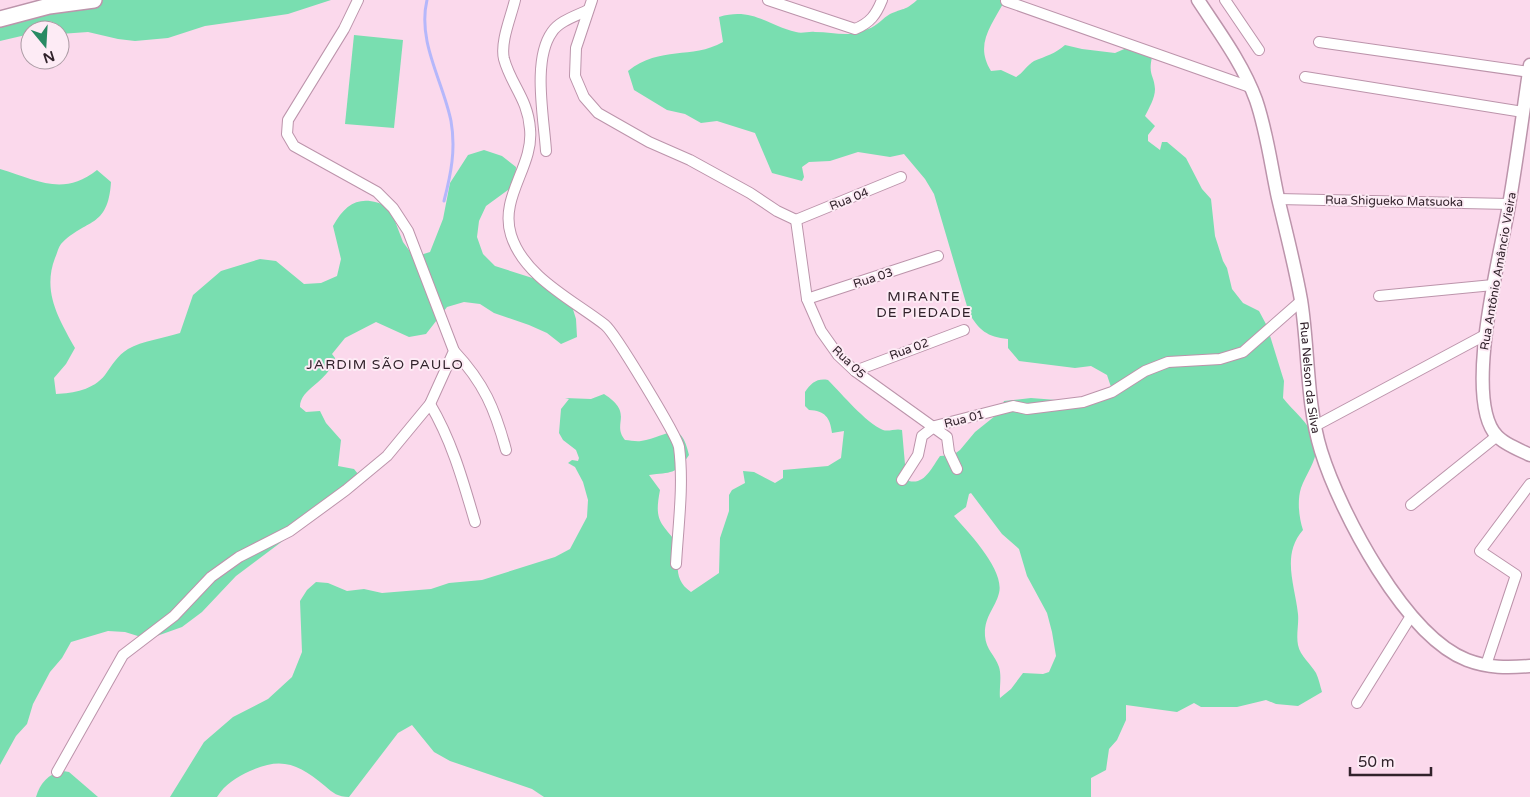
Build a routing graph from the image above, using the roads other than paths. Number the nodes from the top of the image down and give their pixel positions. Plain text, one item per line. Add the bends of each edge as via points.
1 (94, 0) edge
2 (358, 0) edge
3 (515, 0) edge
4 (768, 0) edge
5 (882, 0) edge
6 (1198, 0) edge
7 (1225, 0) edge
8 (1006, 1) dead end
9 (590, 5) edge
10 (0, 19) edge
11 (1319, 42) dead end
12 (1259, 50) dead end
13 (1529, 69) edge
14 (1305, 77) dead end
15 (1250, 87) junction
16 (1523, 112) junction
17 (546, 151) dead end
18 (901, 177) dead end
19 (1278, 199) junction
20 (1509, 204) junction
21 (796, 220) junction
22 (938, 256) dead end
23 (1494, 285) junction
24 (1380, 296) dead end
25 (807, 299) junction
26 (1301, 301) junction
27 (964, 330) dead end
28 (1485, 335) junction
29 (454, 351) junction
30 (855, 370) junction
31 (430, 404) junction
32 (935, 426) junction
33 (1315, 426) junction
34 (1497, 436) junction
35 (506, 450) dead end
36 (1530, 455) edge
37 (957, 469) dead end
38 (902, 480) dead end
39 (1530, 484) edge
40 (1411, 505) dead end
41 (475, 522) dead end
42 (676, 564) dead end
43 (1411, 616) junction
44 (1486, 665) junction
45 (1530, 666) edge
46 (1357, 703) dead end
47 (57, 772) dead end

1 - 10 main road via 48,6
2 - 29 street via 344,29 288,120 287,134 294,146 377,192 393,208 408,231
3 - 42 street via 504,44 504,58 528,109 531,132 527,156 512,194 508,215 511,235 524,260 579,307 607,326 631,358 679,445
4 - 5 street via 855,29 867,24
6 - 15 street, Rua Nelson da Silva via 1236,56
7 - 12 street
8 - 15 street
9 - 17 street via 552,32 543,52 541,81
9 - 21 street via 576,48 575,76 584,97 598,113
11 - 13 street
13 - 16 street, Rua Antônio Amâncio Vieira
14 - 16 street
15 - 19 street, Rua Nelson da Silva via 1263,128
16 - 20 street, Rua Antônio Amâncio Vieira
18 - 21 street, Rua 04
19 - 20 street, Rua Shigueko Matsuoka
19 - 26 street, Rua Nelson da Silva
20 - 23 street, Rua Antônio Amâncio Vieira
21 - 25 street, Rua 05
22 - 25 street, Rua 03
23 - 24 street
23 - 28 street, Rua Antônio Amâncio Vieira
25 - 30 street, Rua 05 via 821,331 838,355
26 - 32 street, Rua 01 via 1243,352 1220,359 1168,362 1145,371 1112,392 1083,402 1028,409 1013,406
26 - 33 street, Rua Nelson da Silva
27 - 30 street, Rua 02
28 - 33 street
28 - 34 street, Rua Antônio Amâncio Vieira via 1484,396 1489,421
29 - 31 street
29 - 35 street via 476,375 486,393
30 - 32 street, Rua 05 via 909,412
31 - 41 street via 451,444
31 - 47 street via 387,456 346,490 290,531 239,557 211,577 174,616 123,655
32 - 37 street, Rua 05 via 947,437 949,452
32 - 38 street, Rua 01 via 922,436 918,455
33 - 43 street, Rua Nelson da Silva via 1334,487 1358,536
34 - 36 street
34 - 40 street
39 - 44 street via 1480,551 1516,575
43 - 44 street, Rua Nelson da Silva via 1447,649 1466,660
43 - 46 street
44 - 45 street, Rua Nelson da Silva via 1507,668

